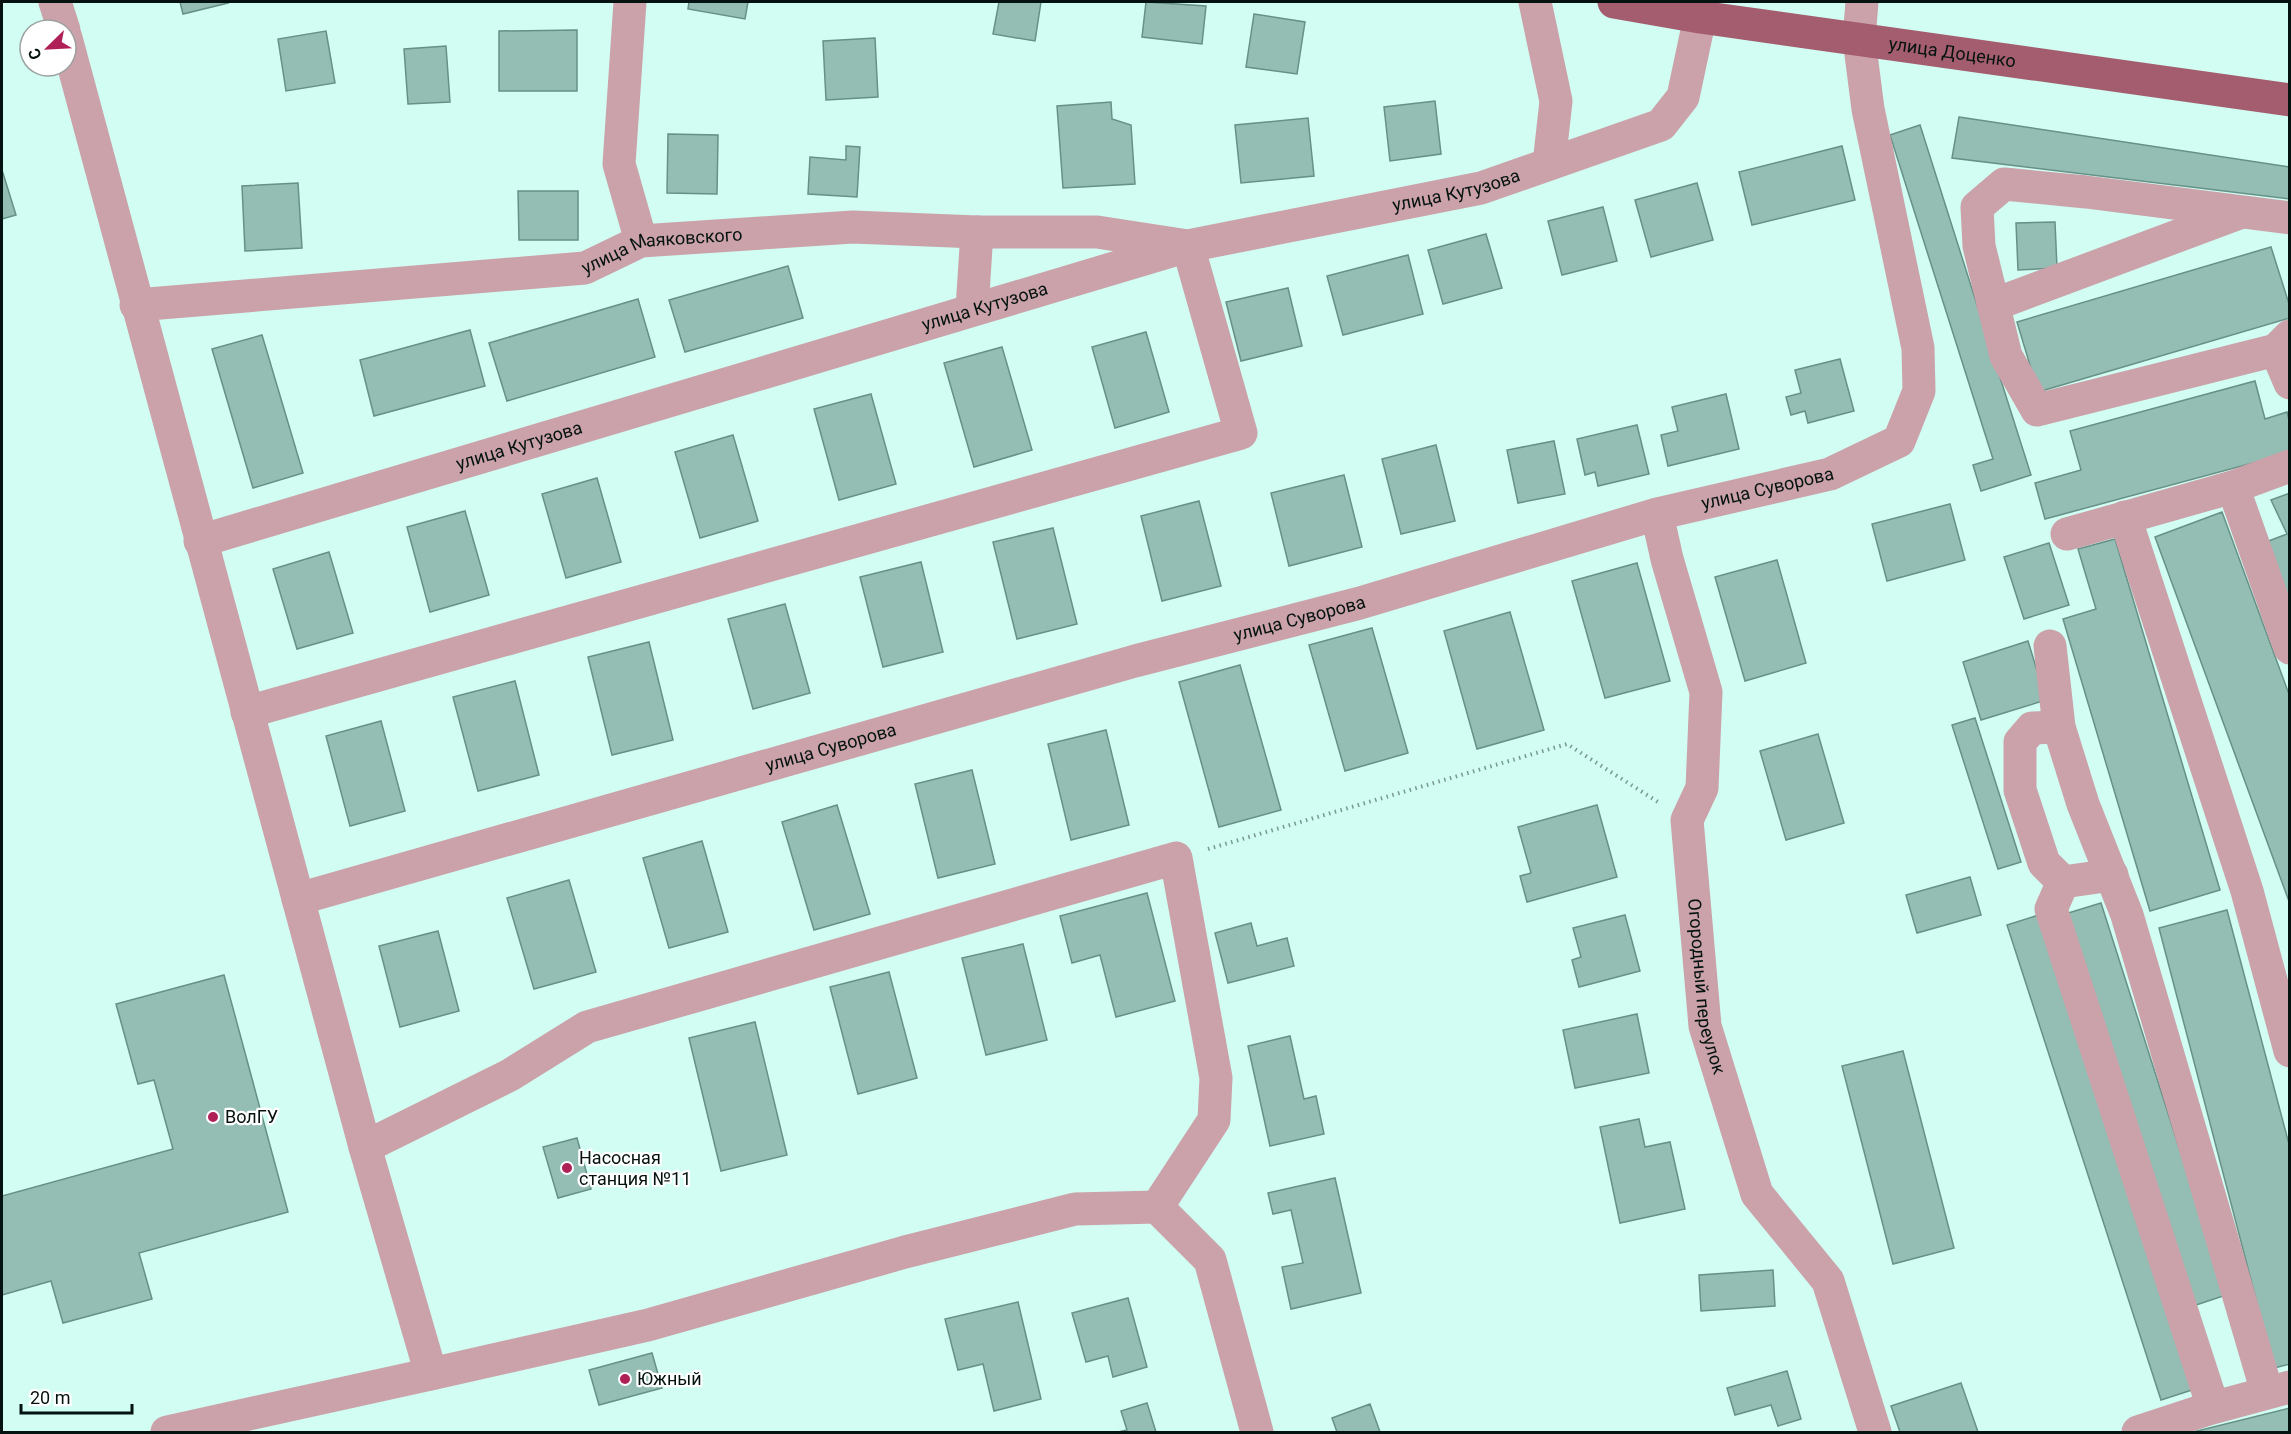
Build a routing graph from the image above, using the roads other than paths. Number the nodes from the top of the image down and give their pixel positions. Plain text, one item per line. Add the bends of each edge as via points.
1 (56, 2) edge
2 (630, 2) edge
3 (1535, 2) edge
4 (1614, 2) edge
5 (1862, 2) edge
6 (1700, 17) junction
7 (61, 18) edge
8 (1859, 39) junction
9 (76, 78) edge
10 (2289, 100) edge
11 (1549, 164) junction
12 (2243, 212) junction
13 (2289, 218) edge
14 (977, 232) junction
15 (641, 241) junction
16 (1188, 246) junction
17 (136, 305) junction
18 (1993, 306) junction
19 (972, 309) junction
20 (2283, 343) edge
21 (2289, 383) edge
22 (2289, 466) edge
23 (2233, 487) junction
24 (1657, 514) junction
25 (2125, 518) junction
26 (2067, 534) dead end
27 (201, 541) junction
28 (2050, 646) dead end
29 (2289, 648) edge
30 (247, 712) junction
31 (2059, 727) junction
32 (2112, 875) junction
33 (2063, 882) junction
34 (298, 899) junction
35 (2289, 1051) edge
36 (365, 1147) junction
37 (1157, 1207) junction
38 (431, 1374) junction
39 (2278, 1389) edge
40 (2213, 1407) junction
41 (167, 1432) edge
42 (1257, 1432) edge
43 (1875, 1432) edge
44 (2138, 1432) edge

1 - 7 street
2 - 15 street via 619,164
3 - 11 street via 1556,101
4 - 6 main road, улица Доценко
5 - 8 street, улица Суворова
6 - 8 main road, улица Доценко
6 - 11 street, улица Кутузова via 1683,97 1661,125
8 - 10 main road, улица Доценко
8 - 24 street, улица Суворова via 1868,109 1918,348 1918,391 1899,441 1830,474
9 - 17 street
11 - 16 street, улица Кутузова via 1481,188
12 - 13 street
12 - 18 street
12 - 18 street via 2004,184 1977,207 1979,246
14 - 15 street, улица Маяковского via 853,227
14 - 16 street, улица Маяковского via 1097,232
14 - 19 street
15 - 17 street, улица Маяковского via 585,268
16 - 19 street, улица Кутузова
16 - 30 street via 1241,433
17 - 27 street
18 - 20 street via 2006,356 2037,410
19 - 27 street, улица Кутузова
20 - 21 street
22 - 23 street
23 - 25 street
23 - 29 street
24 - 34 street, улица Суворова via 1360,603 1135,661
24 - 43 street, Огородный переулок via 1706,692 1702,788 1687,820 1705,1026 1757,1194 1828,1281
25 - 26 street
25 - 35 street via 2247,891
27 - 30 street
28 - 31 street
30 - 34 street
31 - 32 street via 2083,804
31 - 33 street via 2032,728 2020,742 2020,790 2044,863
32 - 33 street
32 - 39 street
33 - 40 street via 2051,909
34 - 36 street
36 - 37 street via 510,1075 587,1027 1176,858 1216,1078 1214,1120
36 - 38 street
37 - 38 street via 1074,1209 648,1325
37 - 42 street via 1210,1260
38 - 41 street
39 - 40 street
40 - 44 street

